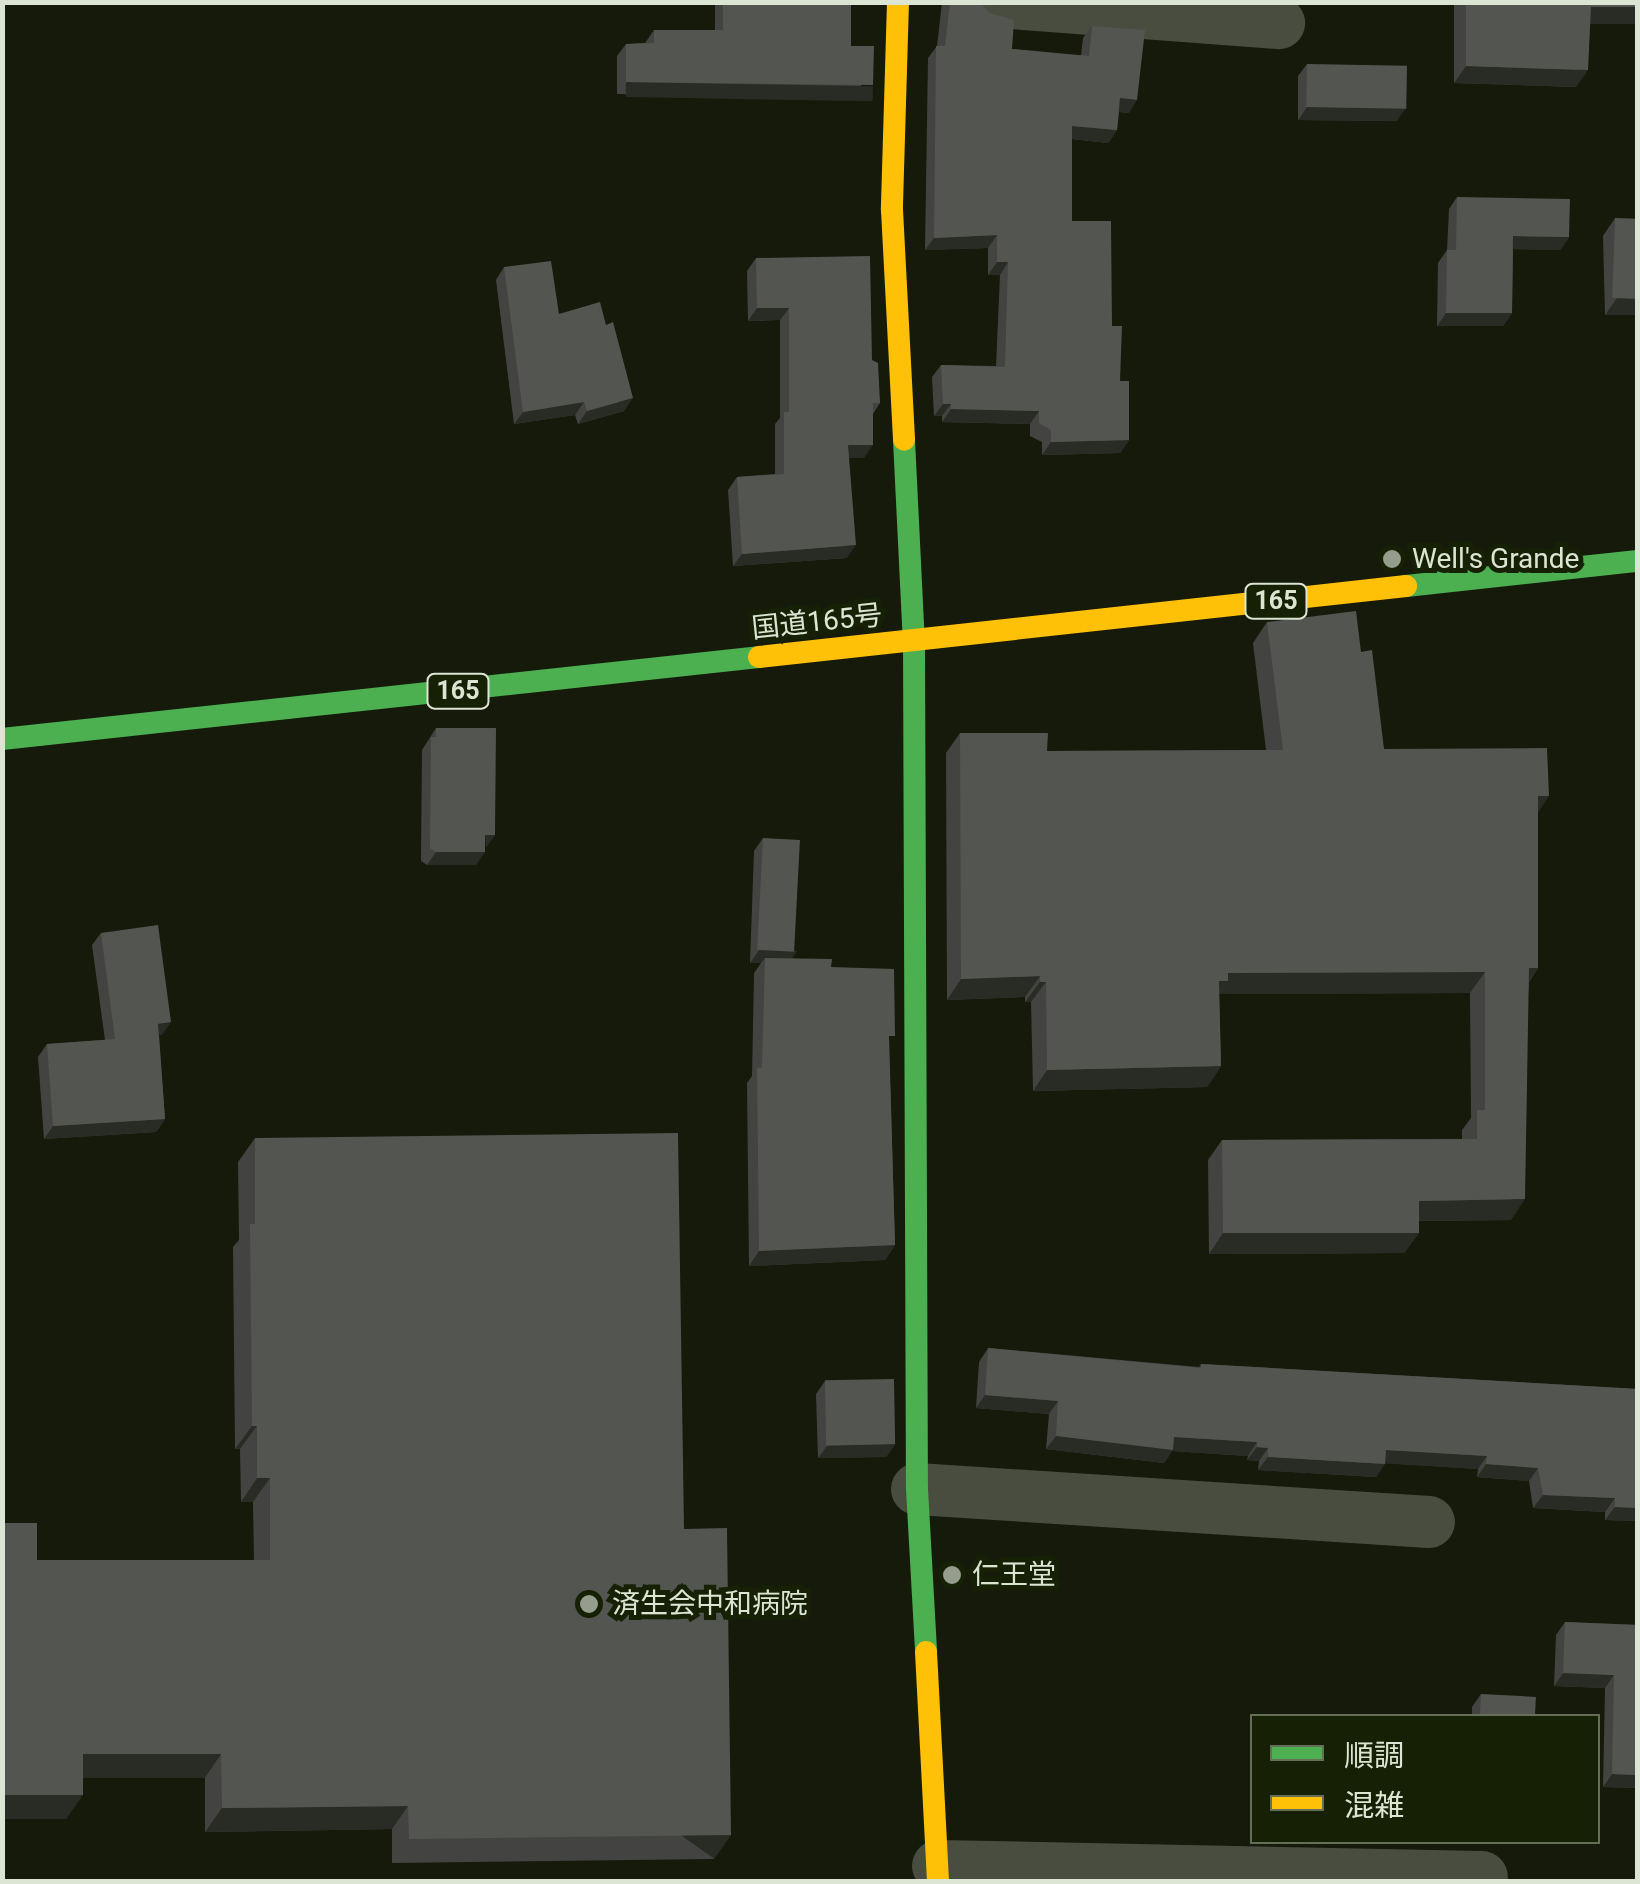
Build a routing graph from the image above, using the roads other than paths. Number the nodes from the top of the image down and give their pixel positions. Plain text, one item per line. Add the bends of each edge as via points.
1 (898, 2) edge
2 (998, 2) edge
3 (1280, 23) dead end
4 (1638, 561) edge
5 (914, 642) junction
6 (2, 739) edge
7 (917, 1489) junction
8 (1429, 1522) dead end
9 (938, 1874) edge
10 (1482, 1877) dead end

1 - 5 main road via 892,210
2 - 3 street
4 - 5 main road, 国道165号 / 165
5 - 6 main road, 国道165号 / 165
5 - 7 main road
7 - 8 street
7 - 9 main road
9 - 10 street

